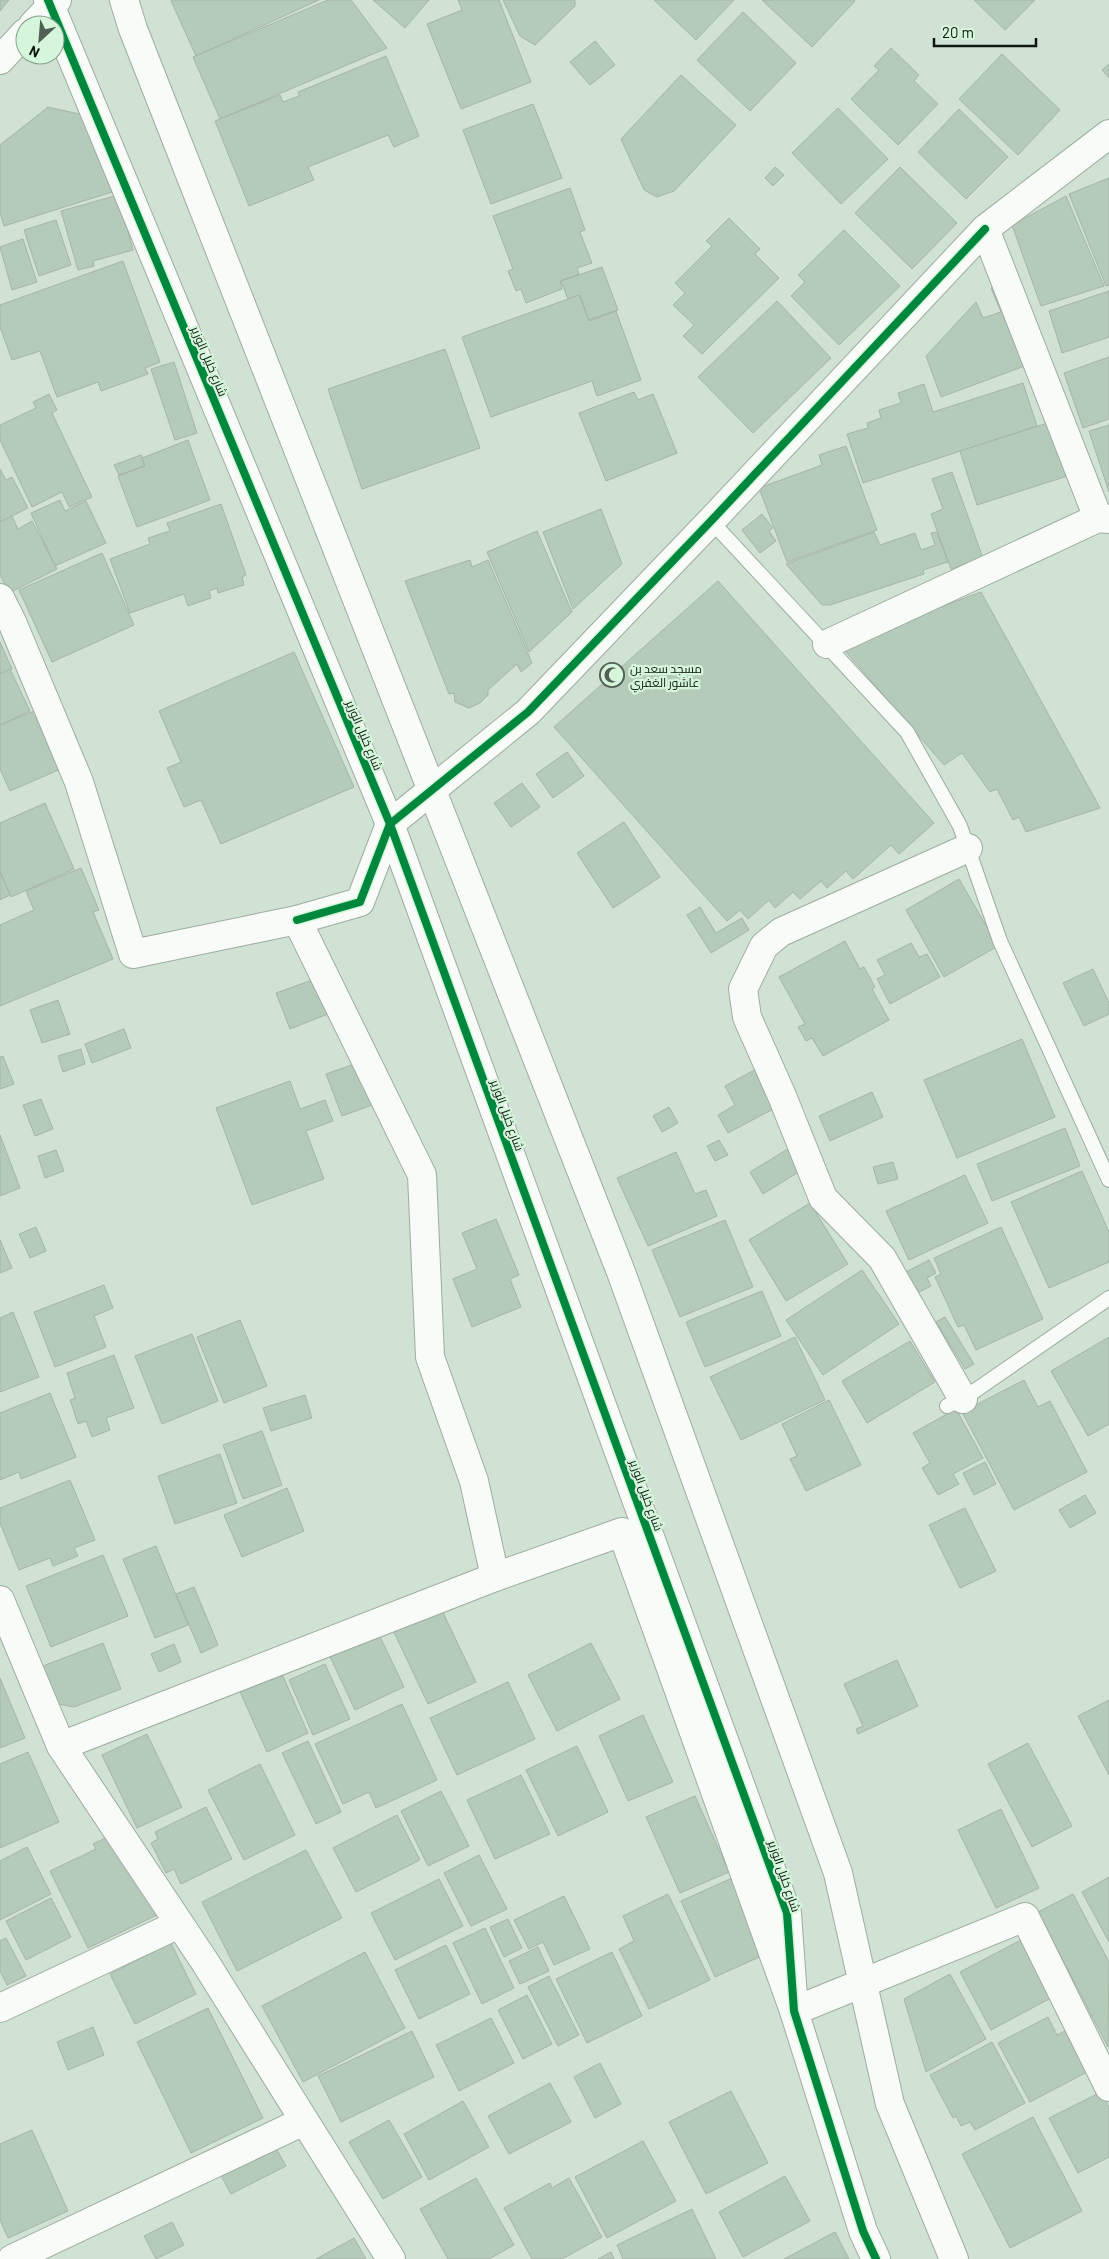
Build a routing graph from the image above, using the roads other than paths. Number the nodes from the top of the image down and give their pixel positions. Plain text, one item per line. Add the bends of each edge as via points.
1 (124, 0) edge
2 (47, 8) edge
3 (15, 44) edge
4 (0, 60) edge
5 (1109, 134) edge
6 (985, 229) junction
7 (1104, 519) edge
8 (711, 521) junction
9 (0, 598) edge
10 (827, 644) junction
11 (432, 790) junction
12 (390, 824) junction
13 (968, 848) junction
14 (297, 920) junction
15 (1109, 1180) edge
16 (1109, 1298) edge
17 (955, 1402) joint
18 (495, 1577) junction
19 (0, 1600) edge
20 (61, 1746) junction
21 (179, 1924) junction
22 (863, 1983) junction
23 (0, 2008) edge
24 (794, 2011) junction
25 (1109, 2087) edge
26 (304, 2121) junction
27 (12, 2259) edge
28 (391, 2259) edge
29 (876, 2259) edge
30 (954, 2259) edge

1 - 11 street
2 - 12 street, شارع خليل الوزير
3 - 4 street
5 - 6 street
6 - 7 street
6 - 8 street
7 - 10 street
8 - 10 lane
8 - 11 street via 528,712
9 - 14 street via 80,782 133,954
10 - 13 lane via 907,732 960,826
11 - 12 street
11 - 22 street via 621,1272 747,1620 838,1873
12 - 14 street via 360,902
12 - 24 street, شارع خليل الوزير via 787,1913
13 - 15 lane via 1000,941
13 - 17 street via 781,932 764,946 743,989 746,1017 823,1198 882,1258
14 - 18 street via 422,1175 430,1357 474,1482
16 - 17 lane
18 - 20 street
18 - 24 street via 622,1532
19 - 20 street
20 - 21 street
21 - 23 street
21 - 26 street
22 - 24 street
22 - 25 street via 1025,1918
22 - 30 street via 890,2104
24 - 29 street, شارع خليل الوزير via 863,2231
26 - 27 street
26 - 28 street

